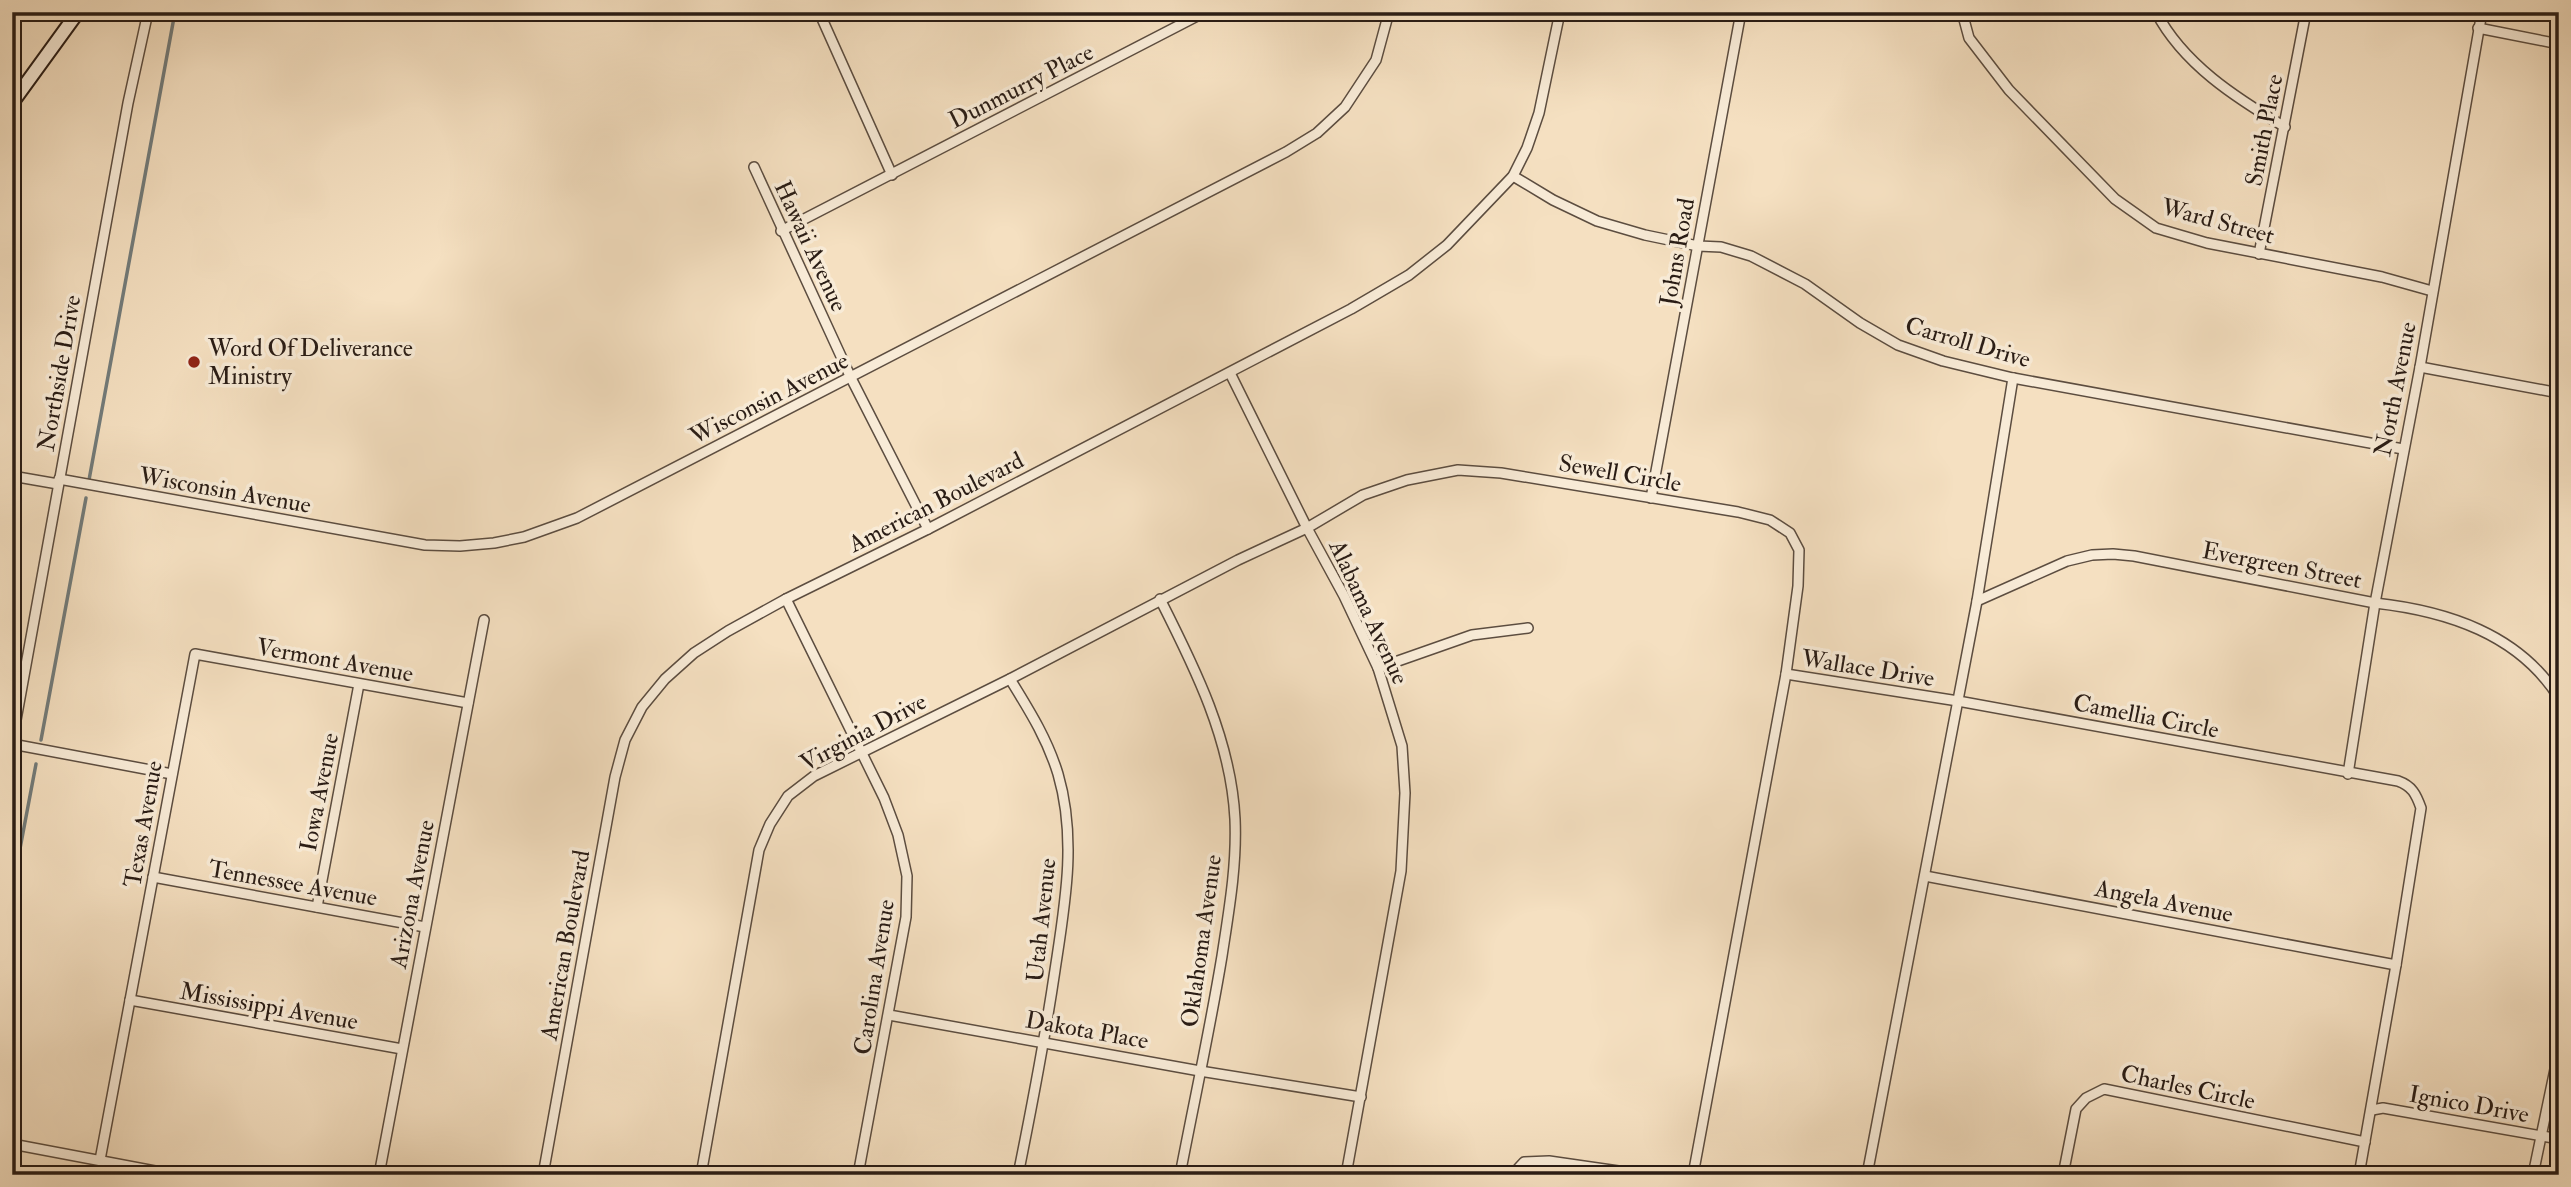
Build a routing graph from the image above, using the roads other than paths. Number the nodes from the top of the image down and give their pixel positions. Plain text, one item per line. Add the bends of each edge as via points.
1 (78, 12) edge
2 (148, 12) edge
3 (819, 12) edge
4 (1205, 12) edge
5 (1389, 12) edge
6 (1559, 12) edge
7 (1741, 12) edge
8 (1962, 12) edge
9 (2156, 12) edge
10 (2306, 12) edge
11 (2482, 12) edge
12 (2478, 29) junction
13 (2559, 44) edge
14 (12, 103) edge
15 (2285, 127) junction
16 (754, 167) dead end
17 (892, 175) junction
18 (1513, 176) junction
19 (781, 231) junction
20 (1698, 246) junction
21 (2259, 254) junction
22 (2432, 291) junction
23 (2420, 367) junction
24 (1230, 373) junction
25 (851, 378) junction
26 (2013, 378) junction
27 (2559, 393) edge
28 (2403, 449) junction
29 (12, 475) edge
30 (59, 482) junction
31 (1651, 498) junction
32 (1307, 528) junction
33 (928, 529) junction
34 (786, 599) junction
35 (1160, 599) junction
36 (1977, 601) junction
37 (2375, 603) junction
38 (484, 620) dead end
39 (1528, 628) dead end
40 (195, 654) joint
41 (1378, 668) junction
42 (1786, 674) junction
43 (1010, 679) junction
44 (359, 684) junction
45 (2559, 698) edge
46 (1958, 701) junction
47 (468, 704) junction
48 (12, 743) edge
49 (862, 753) junction
50 (172, 774) junction
51 (2348, 774) junction
52 (1925, 876) junction
53 (153, 877) junction
54 (317, 907) junction
55 (425, 927) junction
56 (2396, 965) junction
57 (130, 1000) junction
58 (889, 1015) junction
59 (1044, 1042) junction
60 (402, 1049) junction
61 (2559, 1050) edge
62 (1200, 1071) junction
63 (1361, 1097) junction
64 (2372, 1110) junction
65 (2540, 1136) junction
66 (2559, 1139) edge
67 (2365, 1142) junction
68 (12, 1144) edge
69 (100, 1160) junction
70 (176, 1175) edge
71 (379, 1175) edge
72 (543, 1175) edge
73 (701, 1175) edge
74 (858, 1175) edge
75 (1018, 1175) edge
76 (1180, 1175) edge
77 (1346, 1175) edge
78 (1512, 1175) edge
79 (1646, 1175) edge
80 (1693, 1175) edge
81 (1867, 1175) edge
82 (2063, 1175) edge
83 (2359, 1175) edge
84 (2533, 1175) edge

1 - 14 street
2 - 30 street, Northside Drive
3 - 17 street
4 - 17 street, Dunmurry Place
5 - 25 street, Wisconsin Avenue via 1376,60 1345,107 1318,133
6 - 18 street, American Boulevard via 1539,113
7 - 20 street, Johns Road
8 - 21 street, Ward Street via 1969,38 1987,63 2115,199 2156,228
9 - 15 street via 2184,51 2213,80
10 - 15 street, Smith Place
11 - 12 street, North Avenue
12 - 13 street
12 - 22 street, North Avenue
15 - 21 street, Smith Place
16 - 19 street, Hawaii Avenue
17 - 19 street, Dunmurry Place
18 - 20 street, Carroll Drive via 1597,221
18 - 24 street, American Boulevard via 1447,245 1409,275
19 - 25 street, Hawaii Avenue
20 - 26 street, Carroll Drive via 1751,256 1805,284 1898,345
20 - 31 street, Johns Road
21 - 22 street, Ward Street
22 - 23 street, North Avenue
23 - 27 street
23 - 28 street, North Avenue
24 - 32 street, Alabama Avenue
24 - 33 street, American Boulevard
25 - 30 street, Wisconsin Avenue via 577,518 494,543 425,545
25 - 33 street, Hawaii Avenue
26 - 28 street, Carroll Drive
26 - 36 street, Wallace Drive
28 - 37 street, North Avenue
29 - 30 street, Wisconsin Avenue
30 - 48 street, Northside Drive
31 - 32 street, Sewell Circle via 1458,470 1363,495
31 - 42 street, Sewell Circle via 1770,520 1790,533 1799,550 1798,586
32 - 35 street, Virginia Drive
32 - 41 street, Alabama Avenue
33 - 34 street, American Boulevard
34 - 49 street, Carolina Avenue
34 - 72 street, American Boulevard via 694,653 642,707 625,740
35 - 43 street, Virginia Drive
35 - 62 street, Oklahoma Avenue via 1201,682 1216,725 1235,818 1233,885
36 - 37 street, Evergreen Street via 2067,561 2113,554
36 - 46 street, Wallace Drive
37 - 45 street, Evergreen Street via 2442,616 2502,640 2530,660
37 - 51 street, North Avenue
38 - 47 street, Arizona Avenue
39 - 41 street via 1472,635
40 - 44 street, Vermont Avenue
40 - 50 street, Texas Avenue
41 - 63 street, Alabama Avenue via 1402,746 1404,806 1401,871
42 - 46 street, Wallace Drive
42 - 80 street, Wallace Drive
43 - 49 street, Virginia Drive
43 - 59 street, Utah Avenue via 1043,733 1058,775 1068,828 1067,902
44 - 47 street, Vermont Avenue
44 - 54 street, Iowa Avenue
46 - 51 street, Camellia Circle
46 - 52 street
47 - 55 street, Arizona Avenue
48 - 50 street
49 - 58 street, Carolina Avenue via 898,835 907,876 906,917
49 - 73 street, Virginia Drive via 814,776 788,796 759,850
50 - 53 street, Texas Avenue
51 - 56 street, Camellia Circle via 2409,785 2421,808
52 - 56 street, Angela Avenue
52 - 81 street
53 - 54 street, Tennessee Avenue
53 - 57 street, Texas Avenue
54 - 55 street, Tennessee Avenue
55 - 60 street, Arizona Avenue
56 - 64 street, Camellia Circle
57 - 60 street, Mississippi Avenue
57 - 69 street, Texas Avenue
58 - 59 street, Dakota Place
58 - 74 street, Carolina Avenue
59 - 62 street, Dakota Place
59 - 75 street, Utah Avenue
60 - 71 street, Arizona Avenue
61 - 65 street
62 - 63 street, Dakota Place
62 - 76 street, Oklahoma Avenue
63 - 77 street, Alabama Avenue
64 - 65 street, Ignico Drive via 2383,1108
64 - 67 street, Camellia Circle
65 - 66 street, Ignico Drive
65 - 84 street
67 - 82 street, Charles Circle via 2104,1089 2076,1109
67 - 83 street, Camellia Circle
68 - 69 street
69 - 70 street
78 - 79 street via 1524,1162 1549,1161

